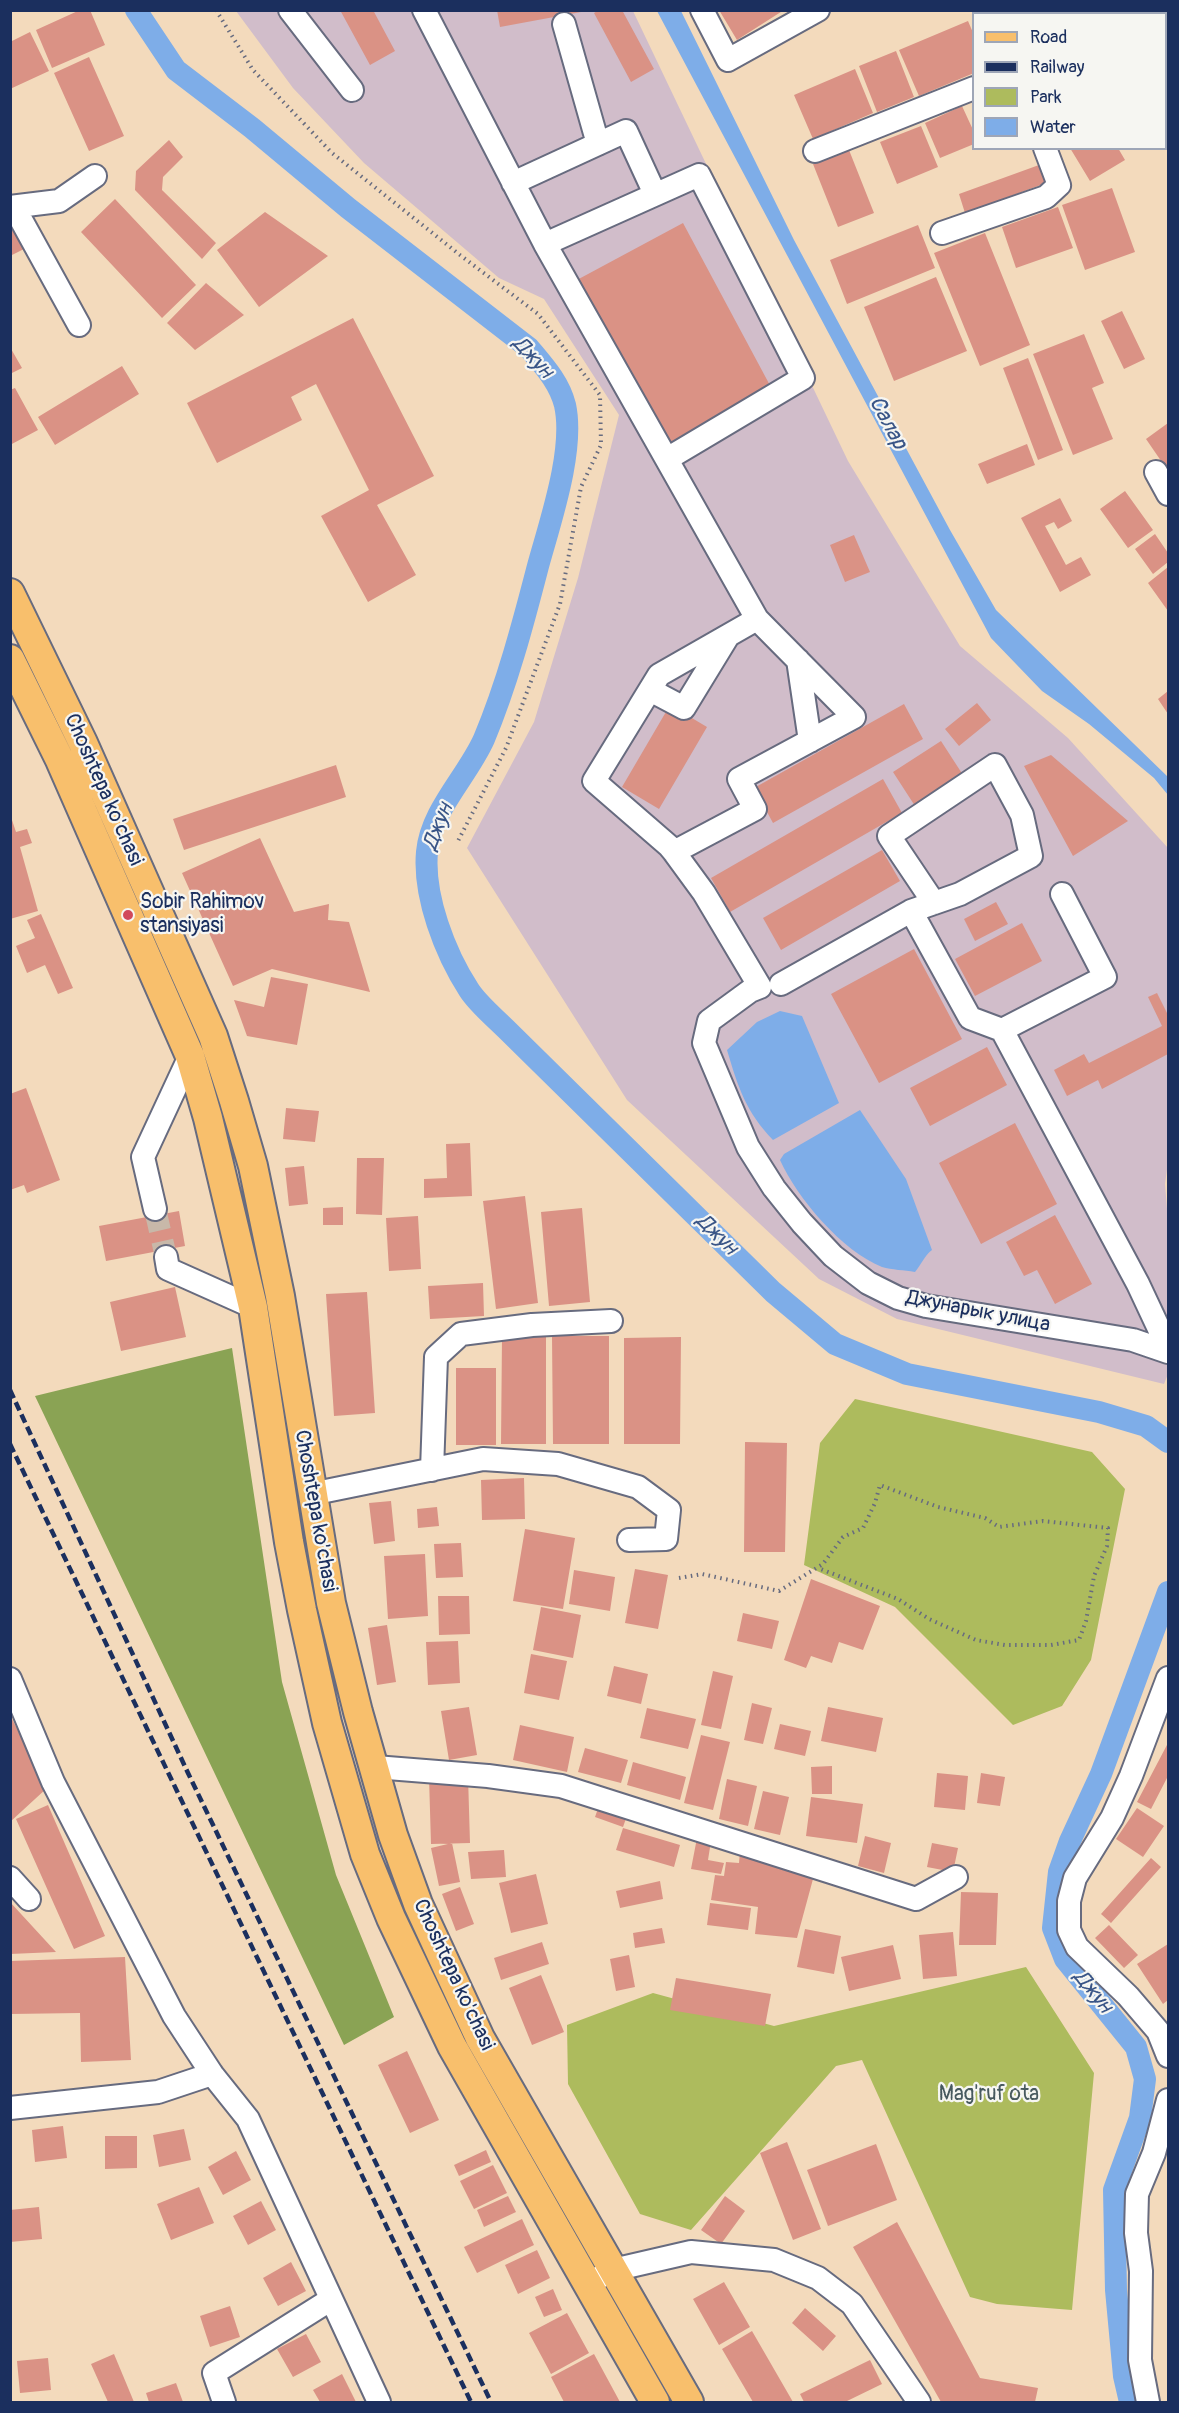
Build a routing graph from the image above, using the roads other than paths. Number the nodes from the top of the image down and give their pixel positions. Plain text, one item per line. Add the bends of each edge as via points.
1 (290, 10) edge
2 (424, 10) edge
3 (702, 10) edge
4 (818, 10) edge
5 (564, 24) dead end
6 (972, 89) edge
7 (352, 90) dead end
8 (598, 144) junction
9 (1046, 150) edge
10 (815, 151) dead end
11 (95, 176) dead end
12 (513, 183) junction
13 (655, 194) junction
14 (12, 207) edge
15 (942, 233) dead end
16 (545, 244) junction
17 (79, 325) dead end
18 (667, 459) junction
19 (1155, 472) dead end
20 (1168, 494) edge
21 (10, 593) edge
22 (758, 619) junction
23 (729, 635) junction
24 (10, 659) edge
25 (798, 660) junction
26 (650, 690) junction
27 (810, 741) junction
28 (674, 852) junction
29 (1062, 894) dead end
30 (934, 903) junction
31 (911, 911) junction
32 (781, 984) dead end
33 (1002, 1030) junction
34 (190, 1056) junction
35 (155, 1209) tunnel mouth
36 (166, 1257) tunnel mouth
37 (253, 1307) junction
38 (611, 1321) dead end
39 (1168, 1350) edge
40 (432, 1470) junction
41 (311, 1494) junction
42 (629, 1540) dead end
43 (1168, 1678) edge
44 (10, 1679) edge
45 (375, 1767) junction
46 (956, 1877) dead end
47 (10, 1878) edge
48 (29, 1899) dead end
49 (1168, 2056) edge
50 (212, 2074) junction
51 (1168, 2100) edge
52 (10, 2108) edge
53 (613, 2270) junction
54 (588, 2283) junction
55 (330, 2300) junction
56 (224, 2403) edge
57 (379, 2403) edge
58 (654, 2403) edge
59 (689, 2403) edge
60 (919, 2403) edge
61 (1148, 2403) edge

1 - 7 street
2 - 12 street
3 - 4 street via 728,60
5 - 8 street
6 - 10 street
8 - 12 street
8 - 13 street via 626,131
9 - 15 street via 1059,185 1046,196
11 - 14 street via 59,201
12 - 16 street
13 - 16 street
13 - 18 street via 699,175 803,378
14 - 17 street
16 - 18 street
18 - 22 street
19 - 20 street
21 - 41 main road, Choshtepa ko'chasi via 83,743 213,1036 253,1166 280,1296
22 - 23 street
22 - 25 street
23 - 26 street via 659,675
23 - 26 street via 684,708
24 - 34 main road, Choshtepa ko'chasi via 60,760
25 - 27 street
25 - 27 street via 854,717
26 - 28 street via 594,781
27 - 28 street via 739,779 755,809
28 - 39 street, Джунарык улица via 704,892 760,987 709,1021 704,1043 748,1147 774,1188 833,1256 868,1283 926,1306 1133,1340
29 - 33 street via 1105,977
30 - 30 street via 960,894 1031,856 1022,815 994,765 889,836
30 - 31 street
31 - 32 street
31 - 33 street via 970,1018
33 - 39 street via 1138,1284
34 - 35 street via 143,1157
34 - 37 main road, Choshtepa ko'chasi via 225,1181
36 - 37 street via 168,1269
37 - 54 main road, Choshtepa ko'chasi via 302,1610 327,1723 365,1854 452,2046
38 - 40 street via 461,1334 436,1357
40 - 41 street
40 - 42 street via 483,1459 558,1464 638,1487 669,1510 666,1539
41 - 45 main road, Choshtepa ko'chasi via 331,1604
43 - 49 street via 1112,1818 1075,1878 1069,1902 1069,1930 1077,1947 1158,2031
44 - 50 street via 53,1782 174,2016
45 - 46 street via 561,1786 916,1899
45 - 53 main road, Choshtepa ko'chasi via 393,1835 418,1904 471,2017
47 - 48 street
50 - 52 street via 158,2092
50 - 55 street via 248,2119
51 - 61 street via 1154,2153 1137,2194 1140,2360
53 - 54 street
53 - 59 main road, Choshtepa ko'chasi
53 - 60 street via 691,2252 774,2260 818,2277 852,2304
54 - 58 main road, Choshtepa ko'chasi
55 - 56 street via 214,2373
55 - 57 street

